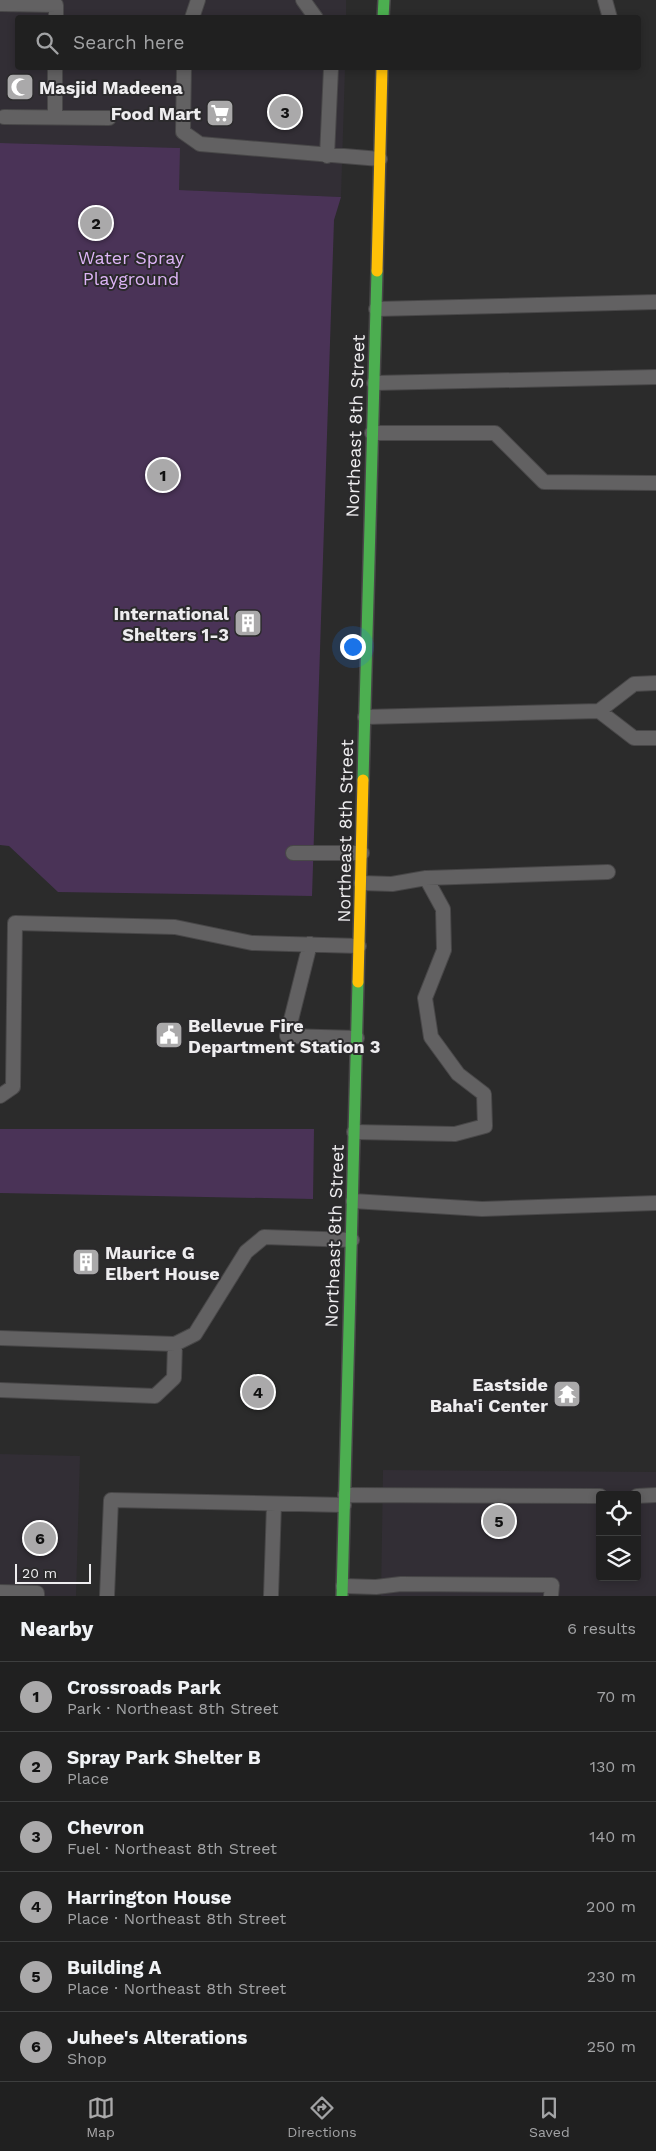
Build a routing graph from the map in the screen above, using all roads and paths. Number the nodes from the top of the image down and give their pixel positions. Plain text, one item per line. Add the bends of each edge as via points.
1 (198, 0) edge
2 (303, 0) edge
3 (384, 0) edge
4 (605, 0) edge
5 (31, 2) edge
6 (0, 4) edge
7 (56, 15) edge
8 (193, 15) edge
9 (314, 15) edge
10 (383, 15) edge
11 (609, 15) edge
12 (55, 70) edge
13 (184, 70) edge
14 (331, 70) edge
15 (382, 70) edge
16 (4, 117) dead end
17 (55, 117) junction
18 (109, 118) dead end
19 (327, 156) junction
20 (380, 159) junction
21 (656, 302) edge
22 (376, 309) junction
23 (656, 377) edge
24 (374, 383) junction
25 (372, 433) junction
26 (656, 483) edge
27 (656, 683) edge
28 (600, 711) junction
29 (365, 717) junction
30 (656, 738) edge
31 (293, 853) dead end
32 (362, 853) junction
33 (608, 872) dead end
34 (426, 878) junction
35 (361, 883) junction
36 (310, 944) junction
37 (359, 946) junction
38 (357, 1038) junction
39 (0, 1096) edge
40 (354, 1132) junction
41 (353, 1201) junction
42 (656, 1203) edge
43 (352, 1240) junction
44 (0, 1338) edge
45 (175, 1344) junction
46 (0, 1390) edge
47 (596, 1496) edge
48 (641, 1496) edge
49 (656, 1496) edge
50 (345, 1500) junction
51 (274, 1504) junction
52 (342, 1591) edge
53 (0, 1592) edge
54 (37, 1596) edge
55 (108, 1596) edge
56 (271, 1596) edge
57 (551, 1596) edge

1 - 8 lane
2 - 9 lane
3 - 10 main road
4 - 11 lane
5 - 6 lane
5 - 7 lane via 56,5
12 - 17 lane
13 - 19 lane via 183,132 200,144
14 - 19 lane
15 - 20 main road, Northeast 8th Street
16 - 17 lane
17 - 18 lane
19 - 20 lane
20 - 22 main road, Northeast 8th Street
21 - 22 lane
22 - 24 main road, Northeast 8th Street
23 - 24 lane
24 - 25 main road, Northeast 8th Street
25 - 26 lane via 495,432 544,482
25 - 29 main road, Northeast 8th Street
27 - 28 lane via 634,684
28 - 29 lane
28 - 30 lane via 634,738
29 - 32 main road, Northeast 8th Street
31 - 32 lane
32 - 35 main road, Northeast 8th Street
33 - 34 lane
34 - 35 lane via 392,884
34 - 40 lane via 443,910 444,950 425,998 431,1036 458,1074 484,1094 485,1126 455,1134
35 - 37 main road, Northeast 8th Street
36 - 37 lane
36 - 38 lane via 287,1036
36 - 39 lane via 252,943 175,927 15,923 13,1087
37 - 38 main road, Northeast 8th Street
38 - 40 main road, Northeast 8th Street
40 - 41 main road, Northeast 8th Street
41 - 42 lane via 482,1209
41 - 43 main road, Northeast 8th Street
43 - 45 lane via 264,1237 246,1252 195,1334
43 - 50 main road, Northeast 8th Street
44 - 45 lane
45 - 46 lane via 174,1378 155,1396
47 - 50 lane
48 - 49 lane
50 - 51 lane
50 - 52 main road, Northeast 8th Street
51 - 55 lane via 111,1500
51 - 56 lane
52 - 57 lane via 402,1584 552,1585
53 - 54 lane

